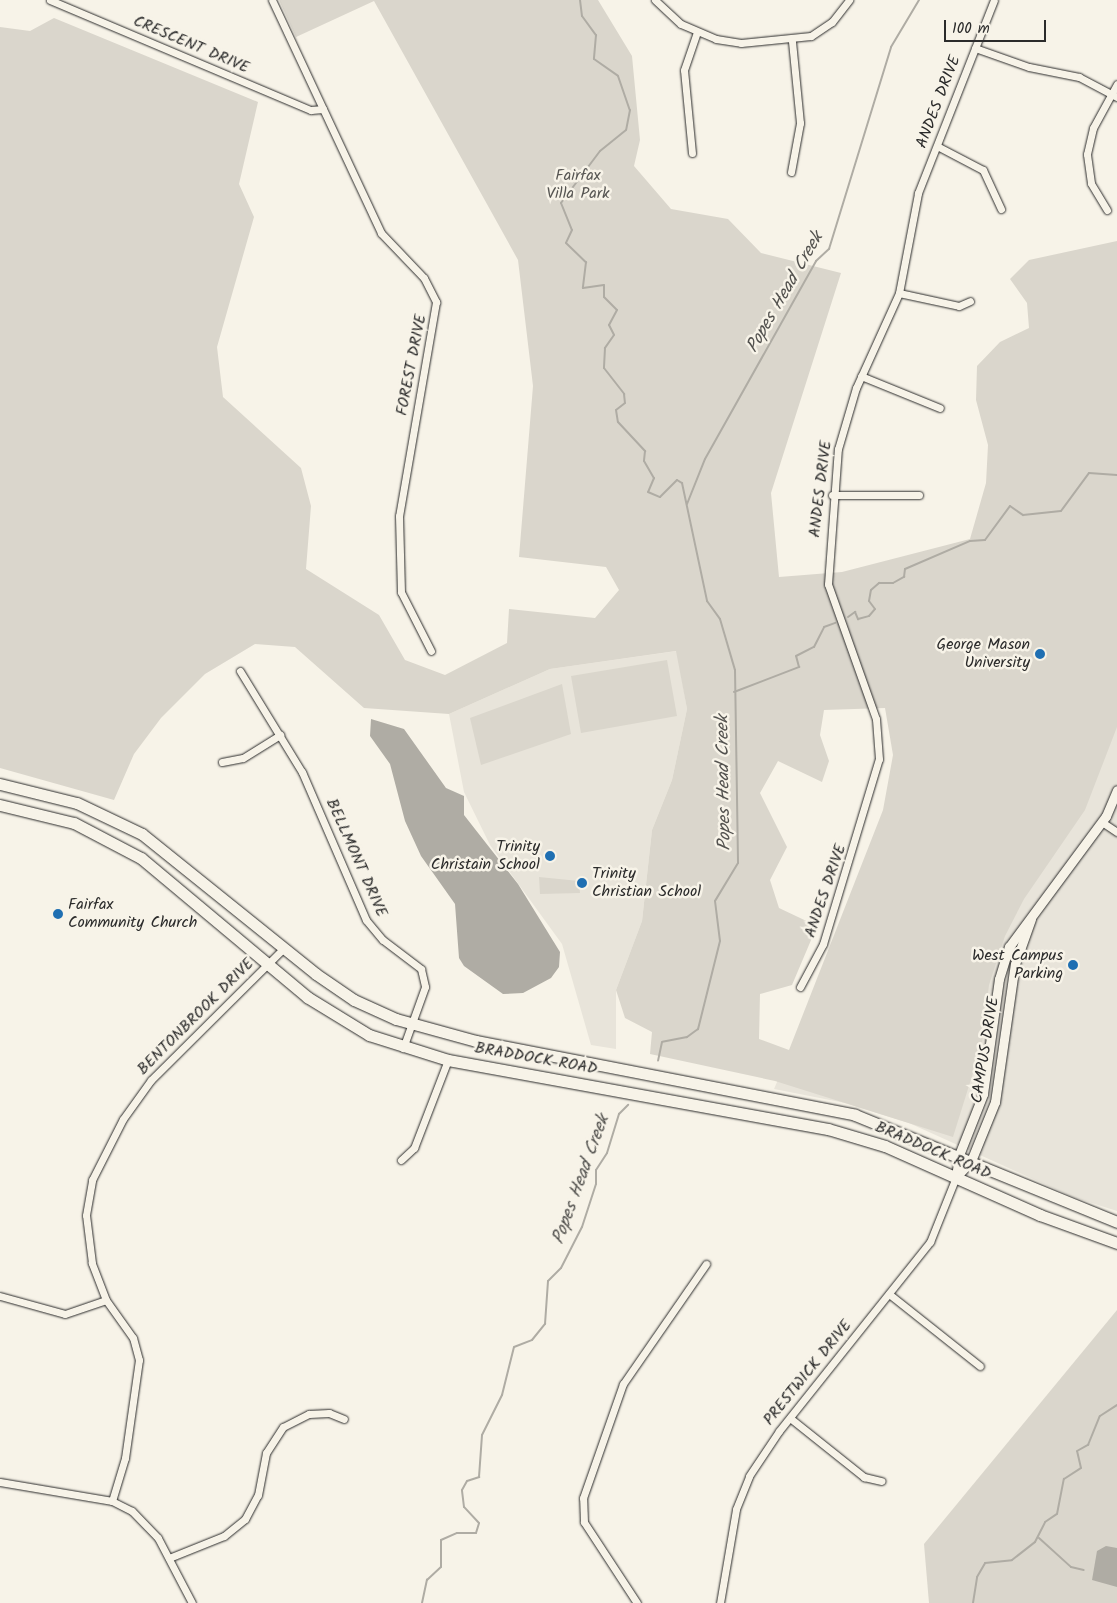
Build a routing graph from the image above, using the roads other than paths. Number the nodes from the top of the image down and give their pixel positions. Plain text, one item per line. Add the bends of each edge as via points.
1 (50, 0) edge
2 (272, 0) edge
3 (655, 0) edge
4 (848, 0) edge
5 (994, 0) edge
6 (697, 32) junction
7 (792, 40) junction
8 (975, 48) junction
9 (1117, 84) edge
10 (1114, 95) edge
11 (323, 109) junction
12 (937, 146) junction
13 (692, 153) dead end
14 (790, 172) dead end
15 (1001, 209) dead end
16 (1108, 210) dead end
17 (899, 293) junction
18 (970, 301) dead end
19 (861, 376) junction
20 (940, 408) dead end
21 (832, 495) junction
22 (919, 495) dead end
23 (431, 651) dead end
24 (240, 671) dead end
25 (280, 735) junction
26 (222, 762) dead end
27 (0, 784) edge
28 (1117, 790) edge
29 (0, 804) edge
30 (1102, 822) junction
31 (1117, 832) edge
32 (1036, 907) junction
33 (284, 948) junction
34 (266, 965) junction
35 (800, 987) dead end
36 (412, 1025) junction
37 (403, 1048) junction
38 (448, 1060) junction
39 (959, 1155) junction
40 (401, 1160) dead end
41 (971, 1161) junction
42 (956, 1177) junction
43 (1117, 1222) edge
44 (1117, 1243) edge
45 (706, 1264) dead end
46 (889, 1294) junction
47 (0, 1296) edge
48 (106, 1300) junction
49 (980, 1366) dead end
50 (790, 1418) junction
51 (344, 1419) dead end
52 (882, 1481) dead end
53 (0, 1482) edge
54 (112, 1501) junction
55 (169, 1558) junction
56 (721, 1602) edge
57 (192, 1603) edge
58 (637, 1603) edge
59 (730, 1603) edge

1 - 11 street, CRESCENT DRIVE via 277,97 310,110
2 - 11 street, FOREST DRIVE
3 - 6 street via 676,21
4 - 7 street via 827,26
5 - 8 street, ANDES DRIVE
6 - 7 street via 733,42
6 - 13 street via 684,70
7 - 14 street via 800,123
8 - 10 street via 1029,67 1079,76
8 - 12 street, ANDES DRIVE
9 - 10 street
10 - 16 street via 1093,128 1087,154 1091,183
11 - 23 street, FOREST DRIVE via 384,239 424,278 436,302 399,516 401,592
12 - 15 street via 983,170
12 - 17 street, ANDES DRIVE via 913,211
17 - 18 street via 959,306
17 - 19 street, ANDES DRIVE
19 - 20 street
19 - 21 street, ANDES DRIVE via 845,419
21 - 22 street
21 - 35 street, ANDES DRIVE via 828,584 876,719 879,758 823,944
24 - 25 street, BELLMONT DRIVE
25 - 26 street via 243,758
25 - 36 street, BELLMONT DRIVE via 302,772 366,920 383,940 421,969 424,987
27 - 33 main road, BRADDOCK ROAD via 52,794 128,826 162,848
28 - 30 street, CAMPUS DRIVE
29 - 34 main road, BRADDOCK ROAD via 74,823 141,858
30 - 31 street
30 - 32 street, CAMPUS DRIVE
32 - 39 street, CAMPUS DRIVE via 1013,937 1004,963 983,1094
32 - 41 street, CAMPUS DRIVE via 1015,964 995,1102
33 - 34 street, BENTONBROOK DRIVE
33 - 36 main road, BRADDOCK ROAD via 354,1000
34 - 37 main road, BRADDOCK ROAD via 333,1015
34 - 48 street, BENTONBROOK DRIVE via 151,1080 96,1169 87,1202 87,1227 92,1264
36 - 37 street, BELLMONT DRIVE
36 - 39 main road, BRADDOCK ROAD via 837,1110
37 - 38 main road, BRADDOCK ROAD
38 - 40 street via 414,1148
38 - 42 main road, BRADDOCK ROAD via 828,1129 885,1146
39 - 41 main road, BRADDOCK ROAD
39 - 42 street, CAMPUS DRIVE
41 - 42 street, CAMPUS DRIVE
41 - 43 main road, BRADDOCK ROAD
42 - 44 main road, BRADDOCK ROAD
42 - 46 street, PRESTWICK DRIVE via 935,1235
45 - 58 street via 623,1384 582,1498 584,1522
46 - 49 street
46 - 50 street, PRESTWICK DRIVE
47 - 48 street via 66,1314
48 - 54 street, BENTONBROOK DRIVE via 130,1330 139,1360 125,1458
50 - 52 street via 864,1477
50 - 56 street, PRESTWICK DRIVE via 759,1458 741,1495
51 - 55 street via 329,1413 309,1414 283,1428 266,1453 258,1495 245,1519 224,1536
53 - 54 street
54 - 55 street via 142,1519
55 - 57 street via 180,1588
56 - 59 street

